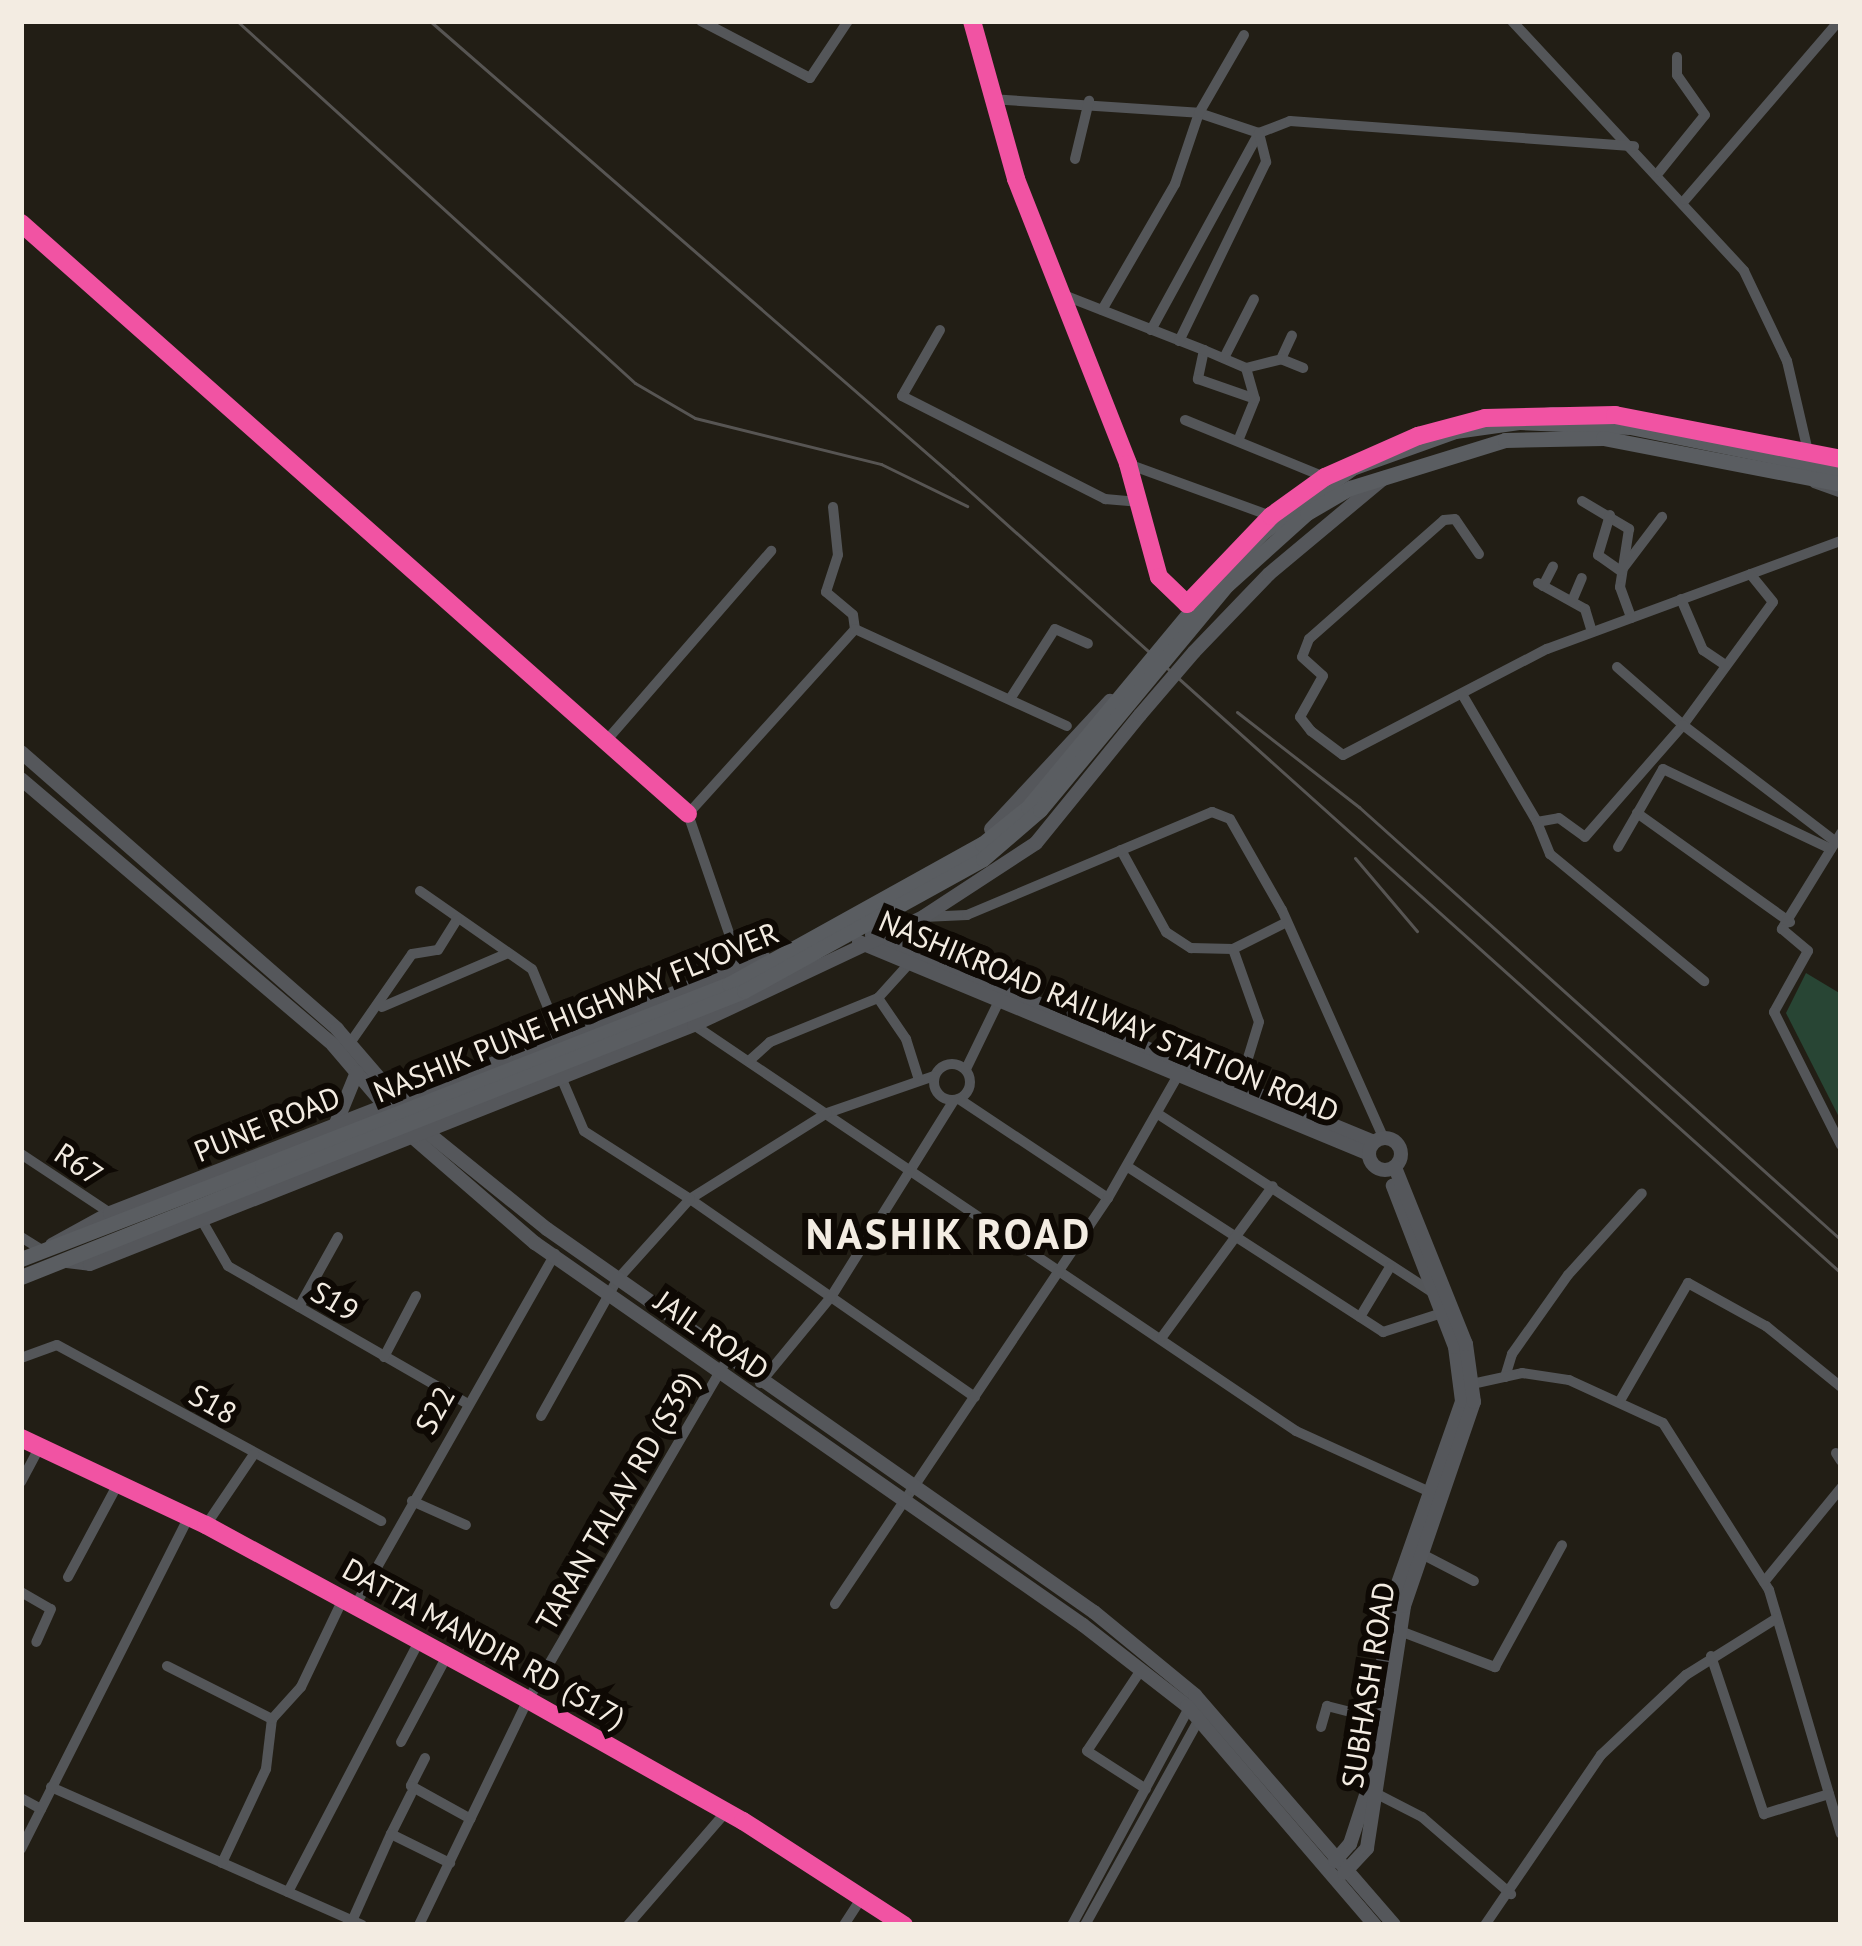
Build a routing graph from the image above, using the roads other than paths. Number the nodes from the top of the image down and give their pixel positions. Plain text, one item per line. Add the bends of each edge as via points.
1 (700, 21) edge
2 (848, 21) edge
3 (972, 21) edge
4 (1512, 21) edge
5 (1839, 21) edge
6 (1244, 35) dead end
7 (1677, 57) dead end
8 (990, 99) junction
9 (1089, 100) junction
10 (1199, 113) junction
11 (1259, 133) junction
12 (1634, 146) junction
13 (1075, 159) dead end
14 (1659, 172) junction
15 (1685, 200) junction
16 (21, 223) edge
17 (1066, 296) junction
18 (1254, 299) dead end
19 (1102, 310) junction
20 (940, 329) dead end
21 (1151, 330) junction
22 (1292, 335) dead end
23 (1180, 341) junction
24 (1204, 350) junction
25 (1224, 358) junction
26 (1281, 359) junction
27 (1246, 368) junction
28 (1304, 368) dead end
29 (1255, 399) junction
30 (1185, 420) dead end
31 (1238, 441) junction
32 (1841, 459) edge
33 (1128, 464) junction
34 (1810, 468) junction
35 (1841, 470) edge
36 (1387, 475) junction
37 (1324, 476) junction
38 (1841, 484) edge
39 (1841, 493) edge
40 (1582, 501) dead end
41 (1138, 502) junction
42 (833, 507) dead end
43 (1610, 515) junction
44 (1271, 516) junction
45 (1662, 517) dead end
46 (1841, 541) edge
47 (772, 550) dead end
48 (1479, 554) dead end
49 (1552, 566) dead end
50 (1621, 571) junction
51 (1750, 574) junction
52 (1582, 578) dead end
53 (1222, 581) junction
54 (1681, 599) junction
55 (1572, 601) junction
56 (1631, 618) junction
57 (855, 629) junction
58 (1592, 632) junction
59 (1088, 644) dead end
60 (1724, 664) junction
61 (1617, 667) dead end
62 (1462, 694) junction
63 (1010, 699) junction
64 (1110, 701) junction
65 (1682, 725) junction
66 (1072, 728) junction
67 (606, 741) junction
68 (21, 752) edge
69 (22, 781) edge
70 (1637, 813) junction
71 (688, 814) junction
72 (1538, 822) junction
73 (1836, 841) edge
74 (1618, 847) dead end
75 (1121, 850) junction
76 (420, 891) dead end
77 (923, 917) junction
78 (1789, 918) junction
79 (457, 919) junction
80 (837, 920) junction
81 (1286, 922) junction
82 (870, 941) junction
83 (1233, 949) junction
84 (508, 953) junction
85 (906, 967) junction
86 (741, 968) junction
87 (1703, 981) dead end
88 (1003, 992) junction
89 (878, 998) junction
90 (382, 1007) junction
91 (694, 1025) junction
92 (561, 1039) junction
93 (351, 1049) junction
94 (1187, 1059) junction
95 (749, 1061) junction
96 (966, 1069) junction
97 (358, 1072) junction
98 (1179, 1074) junction
99 (934, 1076) junction
100 (561, 1077) junction
101 (920, 1080) junction
102 (1241, 1081) junction
103 (957, 1099) junction
104 (392, 1103) junction
105 (827, 1112) junction
106 (1158, 1114) junction
107 (335, 1126) junction
108 (416, 1132) junction
109 (1375, 1144) junction
110 (1841, 1145) edge
111 (21, 1154) edge
112 (1128, 1167) junction
113 (1391, 1168) junction
114 (914, 1169) junction
115 (262, 1173) junction
116 (1273, 1186) junction
117 (1642, 1192) dead end
118 (1108, 1198) junction
119 (690, 1199) junction
120 (110, 1214) junction
121 (201, 1219) junction
122 (1237, 1234) junction
123 (21, 1237) edge
124 (338, 1237) dead end
125 (563, 1241) junction
126 (34, 1252) edge
127 (554, 1256) junction
128 (67, 1261) junction
129 (1062, 1267) junction
130 (1390, 1267) junction
131 (21, 1277) edge
132 (617, 1280) junction
133 (1434, 1293) junction
134 (608, 1295) junction
135 (416, 1296) dead end
136 (831, 1297) junction
137 (299, 1307) junction
138 (1442, 1313) junction
139 (1360, 1317) junction
140 (1162, 1336) junction
141 (384, 1357) junction
142 (21, 1358) edge
143 (727, 1359) junction
144 (718, 1374) junction
145 (1504, 1377) junction
146 (760, 1383) junction
147 (1472, 1384) junction
148 (1841, 1387) edge
149 (975, 1397) junction
150 (1622, 1400) junction
151 (466, 1403) junction
152 (541, 1415) dead end
153 (21, 1438) edge
154 (40, 1447) junction
155 (254, 1454) junction
156 (21, 1482) edge
157 (119, 1482) junction
158 (915, 1487) junction
159 (1841, 1488) edge
160 (1435, 1494) junction
161 (412, 1501) junction
162 (905, 1503) junction
163 (189, 1516) junction
164 (381, 1521) dead end
165 (206, 1525) junction
166 (466, 1525) dead end
167 (1562, 1545) dead end
168 (1418, 1552) junction
169 (68, 1576) dead end
170 (1474, 1581) dead end
171 (1764, 1582) junction
172 (21, 1592) edge
173 (349, 1603) junction
174 (835, 1604) dead end
175 (1777, 1618) junction
176 (1400, 1631) junction
177 (419, 1641) junction
178 (36, 1642) dead end
179 (447, 1656) junction
180 (1711, 1656) junction
181 (167, 1666) dead end
182 (1141, 1670) junction
183 (528, 1700) junction
184 (1197, 1707) junction
185 (272, 1719) junction
186 (1378, 1719) junction
187 (1322, 1726) dead end
188 (401, 1742) dead end
189 (425, 1758) dead end
190 (52, 1787) junction
191 (1146, 1789) junction
192 (411, 1794) dead end
193 (1829, 1794) junction
194 (1379, 1795) junction
195 (21, 1798) edge
196 (41, 1809) junction
197 (726, 1812) junction
198 (471, 1819) junction
199 (392, 1834) junction
200 (1841, 1834) edge
201 (21, 1849) edge
202 (222, 1863) junction
203 (450, 1863) junction
204 (1339, 1867) junction
205 (288, 1892) junction
206 (1511, 1894) junction
207 (862, 1897) junction
208 (357, 1923) edge
209 (900, 1924) edge
210 (419, 1925) edge
211 (628, 1925) edge
212 (844, 1925) edge
213 (1072, 1925) edge
214 (1085, 1925) edge
215 (1376, 1925) edge
216 (1394, 1925) edge
217 (1485, 1925) edge

1 - 2 street via 810,78
3 - 8 street
4 - 12 street
5 - 15 street
6 - 10 street
7 - 14 street via 1677,75 1706,115
8 - 9 street
8 - 17 street
9 - 10 street
9 - 13 street
10 - 11 street
10 - 19 street via 1175,184
11 - 12 street via 1290,121
11 - 21 street
11 - 23 street via 1266,162
12 - 14 street
14 - 15 street
15 - 34 street via 1765,307
16 - 67 street
17 - 19 street
17 - 33 street
18 - 25 street
19 - 21 street
20 - 41 street via 902,396 1105,499
21 - 23 street
22 - 26 street
23 - 24 street
24 - 25 street
24 - 29 street via 1198,379
25 - 27 street
26 - 27 street
26 - 28 street
27 - 29 street
29 - 31 street
30 - 31 street
31 - 37 street
32 - 34 street
33 - 41 street
33 - 44 street
34 - 35 highway
34 - 36 highway, NASHIK PUNE HIGHWAY FLYOVER via 1551,437 1449,452
34 - 37 street via 1680,425 1552,412 1418,436
34 - 38 highway
34 - 39 street
34 - 53 highway, NASHIK PUNE HIGHWAY FLYOVER via 1630,427 1520,422 1455,430 1352,468 1263,532
36 - 53 highway, NASHIK PUNE HIGHWAY FLYOVER via 1307,513
36 - 77 main road, bridge via 1270,574 1194,652 1036,843
37 - 44 street
40 - 43 street
41 - 44 street via 1159,577 1187,604
42 - 57 street via 838,555 826,592 853,616
43 - 50 street via 1629,529
43 - 50 street via 1598,555
45 - 50 street
46 - 51 street
47 - 67 street
48 - 62 street via 1455,519 1444,520 1382,569 1309,639 1302,657 1318,668 1322,686 1300,717 1343,755
49 - 55 street via 1541,585
50 - 56 street
51 - 54 street
51 - 60 street via 1773,602
52 - 55 street
53 - 64 highway, NASHIK PUNE HIGHWAY FLYOVER, bridge
53 - 115 highway, NASHIK PUNE HIGHWAY FLYOVER, bridge via 1040,810 983,859 744,991
54 - 56 street
54 - 60 street via 1703,650
55 - 58 street via 1585,609
56 - 58 street
57 - 63 street
57 - 71 street
58 - 62 street
59 - 63 street via 1055,629
60 - 65 street
61 - 65 street
62 - 72 street
63 - 66 street
64 - 66 main road, PUNE ROAD, bridge
64 - 115 highway, NASHIK PUNE HIGHWAY FLYOVER, bridge via 1005,828 788,957
65 - 72 street via 1585,836 1559,818
65 - 73 street
66 - 80 main road, PUNE ROAD via 985,835
67 - 71 street
68 - 93 main road
69 - 93 main road, JAIL ROAD
70 - 73 street via 1663,769
70 - 74 street
70 - 78 street
71 - 86 street
72 - 87 street via 1550,854
73 - 78 street
75 - 77 street via 967,915
75 - 81 street via 1212,812 1230,819
75 - 83 street via 1166,932 1191,948
76 - 79 street
77 - 82 main road
78 - 110 street via 1782,929 1808,951 1774,1012
79 - 84 street
79 - 90 street via 438,950 412,954
80 - 82 main road
80 - 86 main road, PUNE ROAD
81 - 83 street
81 - 109 street
82 - 85 main road, NASHIKROAD RAILWAY STATION ROAD
82 - 88 main road
82 - 91 main road
83 - 102 street via 1259,1022 1257,1051
84 - 90 street
84 - 92 street via 532,969
85 - 88 main road, NASHIKROAD RAILWAY STATION ROAD
85 - 89 street
86 - 92 main road, PUNE ROAD
88 - 94 main road
88 - 96 street
88 - 98 main road, NASHIKROAD RAILWAY STATION ROAD
89 - 95 street via 770,1042
89 - 101 street
90 - 93 street
91 - 95 street
91 - 100 main road
92 - 104 main road, PUNE ROAD
93 - 97 main road, JAIL ROAD
93 - 104 main road, JAIL ROAD
94 - 98 street
94 - 102 main road
95 - 105 street
96 - 99 street via 945,1064
96 - 103 street via 970,1085
97 - 104 main road, JAIL ROAD
97 - 107 main road
98 - 106 street
98 - 109 main road, NASHIKROAD RAILWAY STATION ROAD
99 - 101 street
99 - 103 street via 938,1094
100 - 108 main road
100 - 119 street via 584,1131
101 - 105 street
102 - 109 main road
103 - 114 street
103 - 118 street
104 - 107 main road, PUNE ROAD
104 - 108 main road, JAIL ROAD
105 - 114 street
105 - 119 street
106 - 112 street
106 - 116 street
107 - 120 main road, PUNE ROAD
108 - 121 main road
108 - 125 main road, JAIL ROAD
108 - 127 main road, JAIL ROAD
109 - 113 main road
109 - 113 main road via 1400,1146
111 - 120 street, R67
112 - 118 street
112 - 122 street
113 - 133 main road, SUBHASH ROAD
113 - 147 main road, SUBHASH ROAD via 1466,1344
114 - 129 street
114 - 136 street
115 - 126 highway, NASHIK PUNE HIGHWAY FLYOVER
115 - 128 highway, NASHIK PUNE HIGHWAY FLYOVER
116 - 122 street
116 - 130 street
117 - 145 street via 1568,1275
118 - 129 street
119 - 132 street
119 - 136 street
120 - 126 main road, PUNE ROAD
121 - 128 main road via 90,1264
121 - 137 street, S19 via 228,1266
122 - 139 street
122 - 140 street
123 - 126 street
124 - 137 street
125 - 127 street, S22
125 - 132 main road, JAIL ROAD
127 - 134 main road, JAIL ROAD
127 - 151 street, S22
128 - 131 highway, NASHIK PUNE HIGHWAY FLYOVER
129 - 140 street
129 - 149 street
130 - 133 street
130 - 139 street
132 - 134 street
132 - 143 main road, JAIL ROAD
133 - 138 main road, SUBHASH ROAD
134 - 144 main road, JAIL ROAD
134 - 152 street
135 - 141 street
136 - 146 street
136 - 149 street
137 - 141 street, S19
138 - 139 street via 1383,1332
138 - 160 main road, SUBHASH ROAD via 1462,1401
140 - 160 street via 1296,1431
141 - 151 street, S19
142 - 155 street, S18 via 57,1345
143 - 144 street, TARAN TALAV RD (S39)
143 - 146 main road, JAIL ROAD
144 - 162 main road, JAIL ROAD
144 - 183 street, TARAN TALAV RD (S39)
145 - 147 street
145 - 150 street via 1570,1380
146 - 158 main road, JAIL ROAD
147 - 160 main road, SUBHASH ROAD via 1474,1402
148 - 150 street via 1766,1326 1688,1282
149 - 158 street
150 - 171 street via 1663,1423
151 - 161 street, S22
153 - 154 street, DATTA MANDIR RD (S17)
154 - 156 street
154 - 157 street, DATTA MANDIR RD (S17)
155 - 164 street, S18
155 - 165 street
157 - 163 street, DATTA MANDIR RD (S17)
157 - 169 street
158 - 162 street
158 - 184 main road, JAIL ROAD via 1094,1612
159 - 171 street
160 - 168 main road, SUBHASH ROAD
160 - 186 main road, SUBHASH ROAD via 1390,1606
161 - 166 street
161 - 173 street, S22
162 - 174 street
162 - 182 main road, JAIL ROAD
163 - 165 street, DATTA MANDIR RD (S17)
163 - 190 street
165 - 173 street, DATTA MANDIR RD (S17)
167 - 176 street via 1495,1667
168 - 170 street
168 - 176 main road, SUBHASH ROAD
171 - 175 street
172 - 178 street via 51,1609
173 - 177 street, DATTA MANDIR RD (S17)
173 - 185 street, S22 via 301,1688
175 - 180 street
175 - 193 street
176 - 194 main road, SUBHASH ROAD
177 - 179 street, DATTA MANDIR RD (S17)
177 - 205 street
179 - 183 street, DATTA MANDIR RD (S17)
179 - 188 street
180 - 193 street via 1764,1814
180 - 206 street via 1601,1755
181 - 185 street
182 - 184 main road, JAIL ROAD
182 - 191 street via 1087,1751
183 - 197 street, DATTA MANDIR RD (S17)
183 - 198 street, TARAN TALAV RD (S39)
184 - 191 street
184 - 204 main road
184 - 214 street
185 - 202 street via 266,1768
186 - 187 street via 1327,1706
186 - 204 main road, SUBHASH ROAD via 1360,1820
189 - 198 street via 411,1786
190 - 196 street
190 - 202 street
191 - 213 street
192 - 199 street
193 - 200 street
194 - 204 main road, SUBHASH ROAD via 1367,1848
194 - 206 street via 1422,1817
195 - 196 street
196 - 201 street
197 - 207 street, DATTA MANDIR RD (S17)
197 - 211 street
198 - 203 street, TARAN TALAV RD (S39)
199 - 203 street
199 - 208 street
202 - 205 street
203 - 210 street, TARAN TALAV RD (S39)
204 - 215 main road
204 - 216 main road
205 - 208 street
206 - 217 street
207 - 209 street, DATTA MANDIR RD (S17)
207 - 212 street

